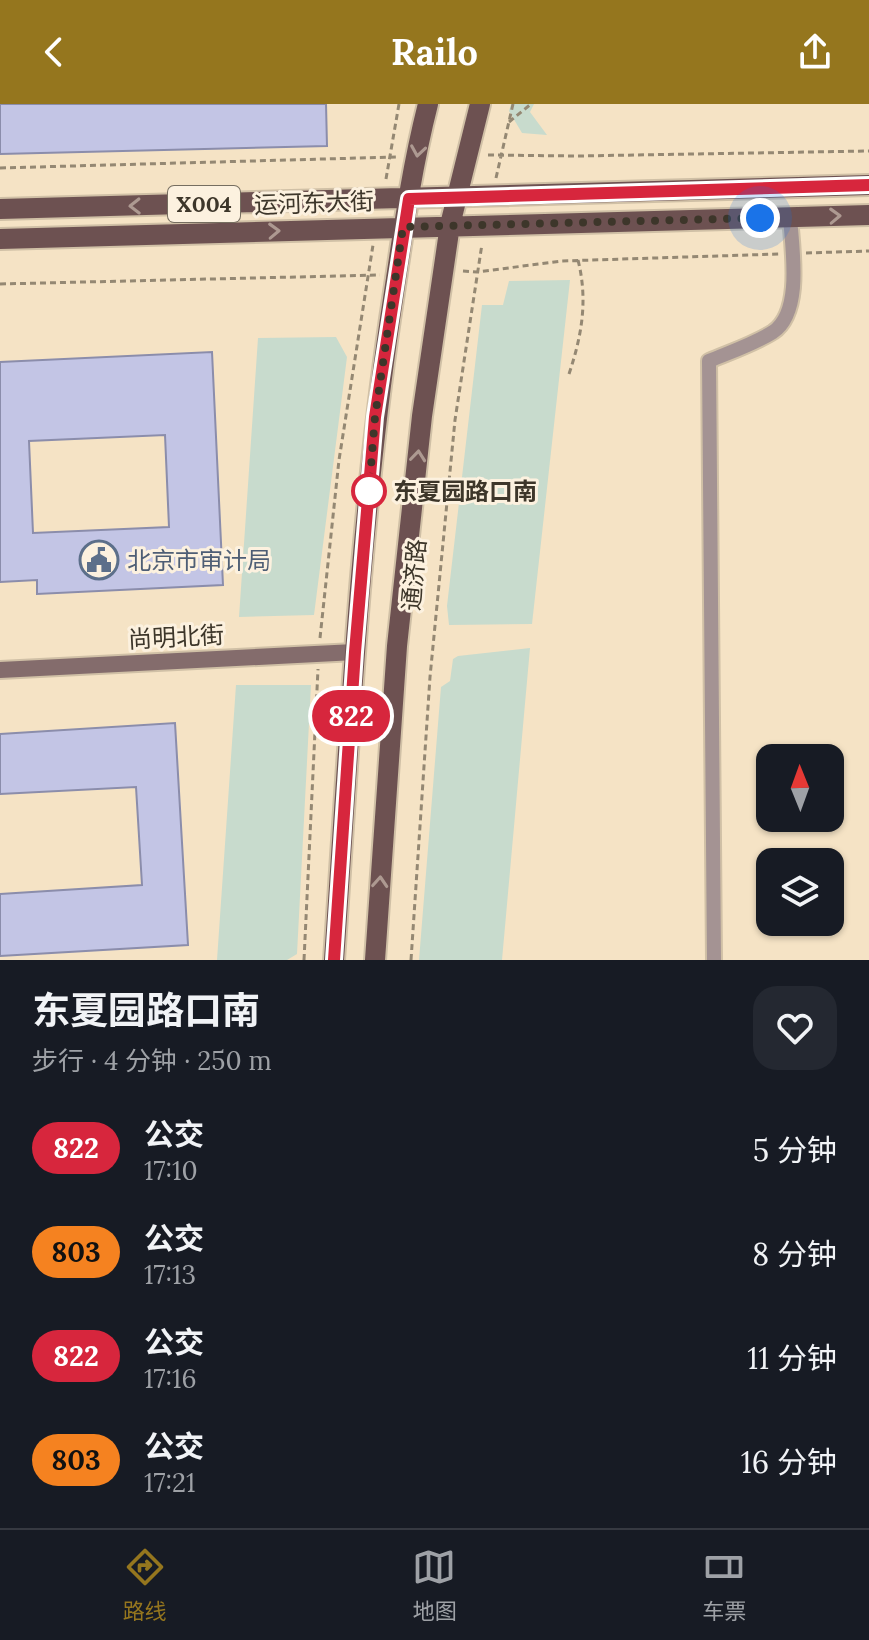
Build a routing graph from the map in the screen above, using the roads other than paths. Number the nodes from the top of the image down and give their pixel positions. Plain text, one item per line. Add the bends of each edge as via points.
1 (428, 104) edge
2 (480, 104) edge
3 (869, 185) edge
4 (456, 197) junction
5 (409, 199) junction
6 (0, 209) edge
7 (869, 215) edge
8 (790, 217) junction
9 (450, 225) junction
10 (403, 227) junction
11 (0, 239) edge
12 (355, 652) junction
13 (0, 670) edge
14 (334, 960) edge
15 (375, 960) edge
16 (714, 960) edge

1 -> 5 main road
2 - 4 main road, 通济路
3 - 4 main road, 运河东大街 / X004
4 - 5 main road, 运河东大街 / X004
4 - 9 main road, 通济路
5 -> 6 main road, 运河东大街 / X004
5 - 10 main road
8 -> 7 main road, 运河东大街 / X004
8 - 9 main road, 运河东大街 / X004
8 - 16 street via 791,308 776,331 709,361
9 - 10 main road, 运河东大街 / X004
15 -> 9 main road, 通济路 via 397,646
11 -> 10 main road, 运河东大街 / X004
10 - 12 main road via 375,417
12 - 13 street, 尚明北街
12 - 14 main road

